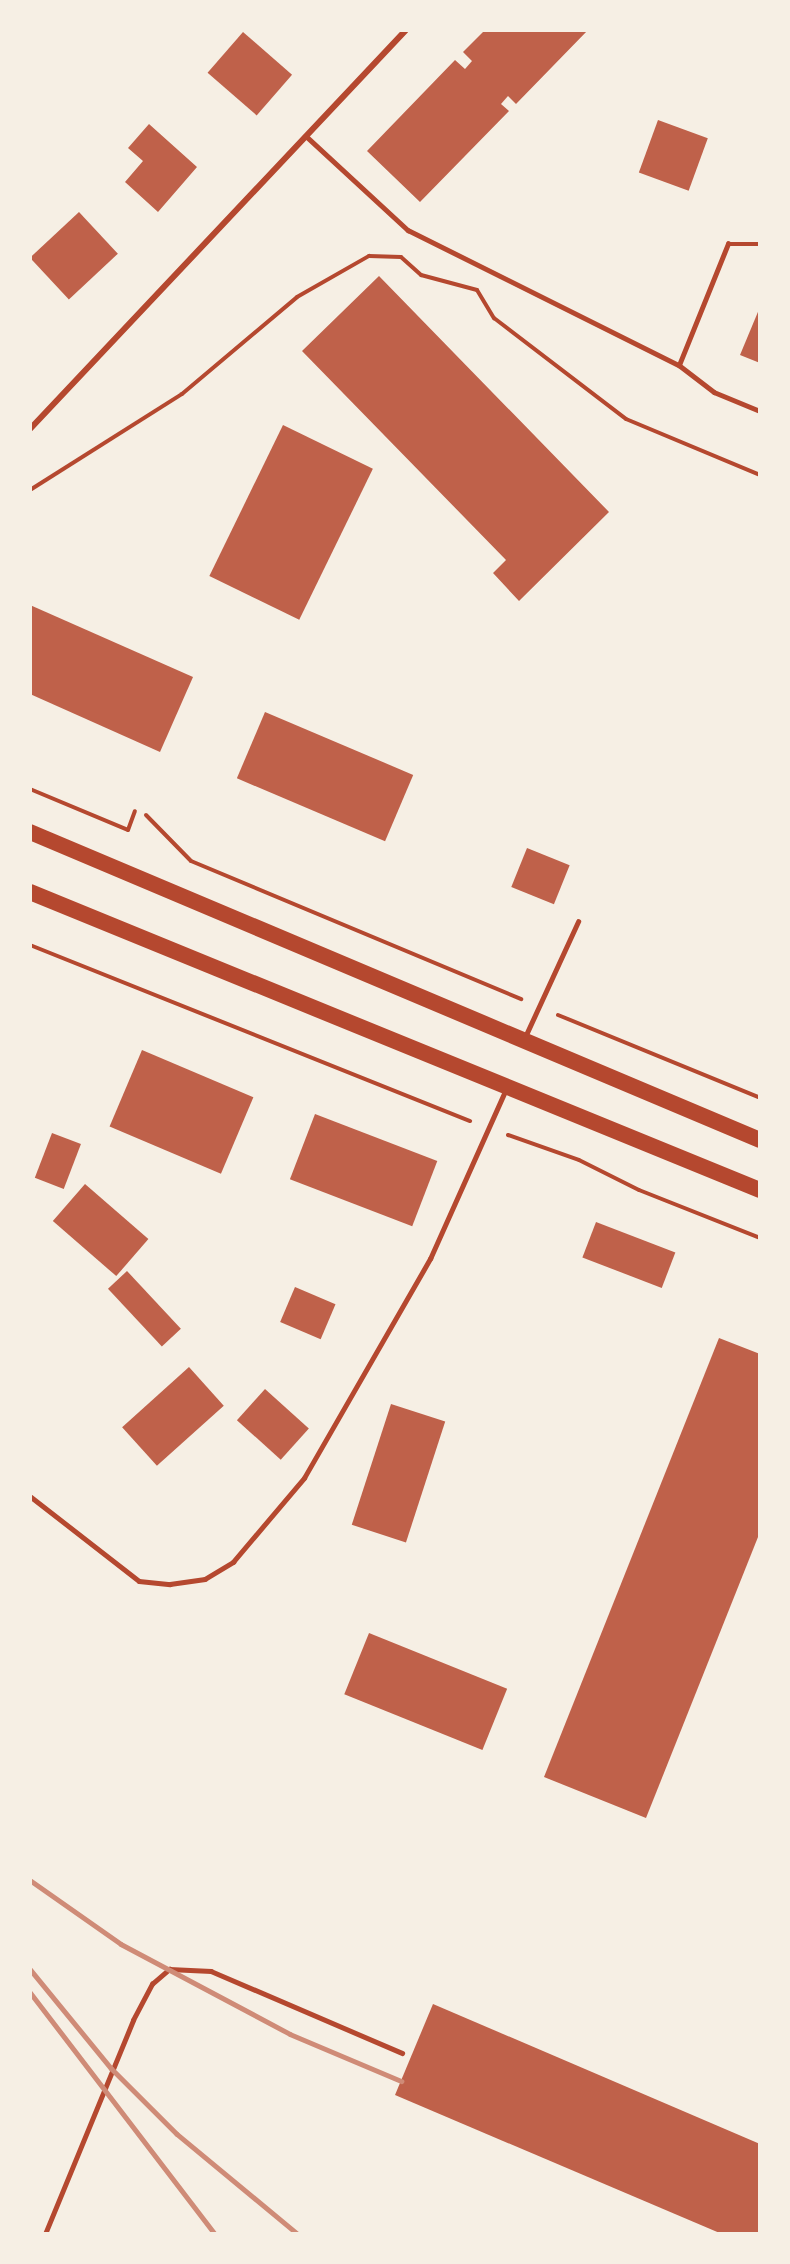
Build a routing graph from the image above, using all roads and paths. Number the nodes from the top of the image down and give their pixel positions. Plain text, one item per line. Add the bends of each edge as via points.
1 (406, 30) edge
2 (306, 136) junction
3 (760, 244) edge
4 (454, 252) junction
5 (477, 290) junction
6 (679, 365) junction
7 (760, 411) edge
8 (30, 429) edge
9 (760, 475) edge
10 (30, 490) edge
11 (30, 789) edge
12 (135, 810) dead end
13 (146, 815) dead end
14 (30, 832) edge
15 (30, 892) edge
16 (578, 922) dead end
17 (30, 945) edge
18 (538, 1006) junction
19 (524, 1041) junction
20 (507, 1087) junction
21 (760, 1098) edge
22 (490, 1129) junction
23 (760, 1140) edge
24 (760, 1190) edge
25 (760, 1238) edge
26 (30, 1496) edge
27 (402, 2053) dead end
28 (45, 2234) edge

1 - 2 street
2 - 4 lane via 408,230
2 - 8 street
3 - 6 lane via 728,244
4 - 5 path
4 - 6 lane
5 - 9 path via 494,318 626,419
5 - 10 path via 421,275 401,257 369,256 297,297 182,394
6 - 7 lane via 714,392
11 - 12 path via 129,830
13 - 18 path via 191,861
14 - 19 highway
15 - 20 highway
16 - 18 lane
17 - 22 path
18 - 19 lane
18 - 21 path
19 - 23 highway
20 - 22 lane
20 - 24 highway
22 - 25 path via 579,1160 639,1190
22 - 26 lane via 430,1259 304,1478 233,1562 205,1579 170,1584 139,1581
27 - 28 lane via 211,1971 169,1969 152,1984 133,2020

